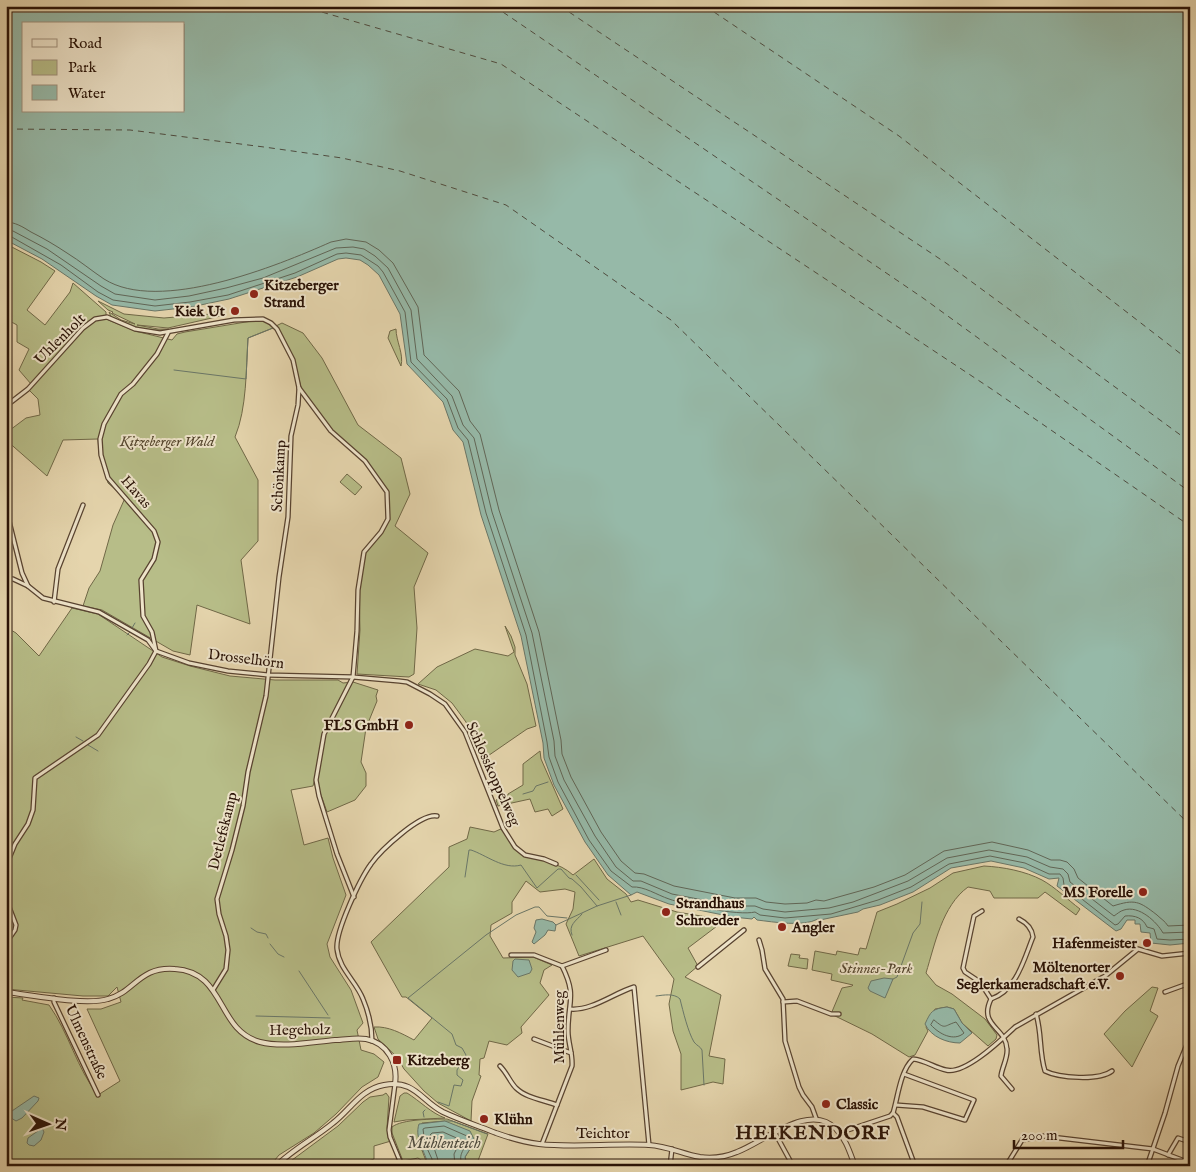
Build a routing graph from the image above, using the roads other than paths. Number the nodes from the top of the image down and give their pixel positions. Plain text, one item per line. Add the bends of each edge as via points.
1 (234, 320) joint
2 (169, 332) junction
3 (299, 388) junction
4 (6, 406) edge
5 (83, 505) dead end
6 (6, 509) edge
7 (22, 573) junction
8 (6, 578) edge
9 (13, 579) junction
10 (28, 586) junction
11 (54, 602) junction
12 (156, 650) junction
13 (268, 675) junction
14 (353, 677) junction
15 (437, 816) dead end
16 (556, 864) dead end
17 (6, 866) edge
18 (354, 897) junction
19 (6, 899) edge
20 (982, 911) dead end
21 (1020, 919) dead end
22 (744, 930) dead end
23 (758, 940) dead end
24 (6, 943) edge
25 (606, 950) dead end
26 (1190, 953) edge
27 (511, 955) dead end
28 (562, 966) junction
29 (698, 967) dead end
30 (1190, 983) edge
31 (213, 990) junction
32 (6, 992) edge
33 (1165, 992) dead end
34 (54, 998) junction
35 (991, 999) junction
36 (784, 1002) junction
37 (570, 1009) junction
38 (839, 1014) dead end
39 (1036, 1014) junction
40 (1190, 1037) edge
41 (1003, 1038) junction
42 (534, 1039) dead end
43 (372, 1041) junction
44 (572, 1053) junction
45 (500, 1066) dead end
46 (1112, 1071) dead end
47 (904, 1074) junction
48 (395, 1084) junction
49 (1012, 1089) dead end
50 (98, 1095) dead end
51 (557, 1105) junction
52 (896, 1105) junction
53 (894, 1113) junction
54 (816, 1118) junction
55 (839, 1132) junction
56 (775, 1133) junction
57 (1190, 1142) edge
58 (542, 1144) junction
59 (649, 1145) junction
60 (672, 1149) junction
61 (1153, 1149) junction
62 (1168, 1155) junction
63 (1190, 1162) edge
64 (276, 1166) edge
65 (402, 1166) edge
66 (670, 1166) edge
67 (793, 1166) edge
68 (855, 1166) edge
69 (915, 1166) edge
70 (1006, 1166) edge
71 (1147, 1166) edge

1 - 2 street, Uhlenholt
1 - 3 street, Schönkamp via 263,319 274,325 291,354
2 - 4 street, Uhlenholt via 141,331 106,317 95,319 28,389
2 - 12 street, Havas via 157,354 121,394 104,424 100,440 108,478 154,531 158,542 154,559 141,580 143,616 152,632
3 - 13 street, Schönkamp via 292,436 288,517
3 - 14 street via 331,431 364,461 387,492 388,519 364,552 358,590
5 - 11 street via 58,570
6 - 7 street
7 - 9 street
7 - 10 street
8 - 9 street, Drosselhörn
9 - 10 street, Drosselhörn
10 - 11 street, Drosselhörn
11 - 12 street, Drosselhörn via 99,612 148,640
12 - 13 street, Drosselhörn via 228,671
12 - 17 street via 144,673 98,735 35,778 33,810
13 - 14 street, Drosselhörn
13 - 31 street, Detlefskamp via 243,806 217,899 228,950 226,969
14 - 16 street, Schlosskoppelweg via 407,682 445,704 465,732 509,840 526,855
14 - 18 street via 324,734 316,780 337,854
15 - 18 street via 413,825 395,839 370,865
18 - 43 street via 340,930 337,951 340,963 363,999
19 - 24 street via 16,925
20 - 35 street via 974,916 963,968 980,982
21 - 35 street via 1033,936 1010,986
22 - 29 street
23 - 36 street via 765,969
25 - 28 street
26 - 39 street via 1162,956 1138,949 1104,977
27 - 28 street via 534,955
28 - 37 street, Mühlenweg via 570,982
30 - 33 street
31 - 34 street, Hegeholz via 194,974 164,969 141,977 121,994 108,1000
31 - 43 street, Hegeholz via 232,1023 245,1035 260,1042 291,1044 355,1038
32 - 34 street, Hegeholz
34 - 50 street, Ulmenstraße
35 - 41 street via 987,1011 989,1021
36 - 38 street via 797,1001
36 - 54 street via 786,1044 799,1087
37 - 44 street, Mühlenweg via 568,1031
37 - 59 street via 594,1004 634,987
39 - 41 street
39 - 46 street via 1045,1071 1054,1075 1096,1077
40 - 61 street
41 - 47 street via 956,1071 912,1059
41 - 49 street via 1007,1053 1001,1076
42 - 44 street
43 - 48 street via 384,1048 394,1061
44 - 51 street, Mühlenweg via 572,1066
45 - 51 street via 523,1093
47 - 52 street
47 - 52 street via 974,1100 965,1120 923,1106
48 - 58 street, Teichtor via 414,1090 441,1112 516,1140
48 - 64 street via 370,1090 336,1121
48 - 65 street via 389,1130
51 - 58 street, Mühlenweg
52 - 53 street
53 - 55 street
53 - 69 street
54 - 55 street
54 - 56 street, Teichtor
55 - 68 street
56 - 60 street, Teichtor via 719,1158
56 - 67 street
57 - 62 street via 1178,1138
58 - 59 street, Teichtor
59 - 60 street, Teichtor
60 - 66 street
61 - 62 street
61 - 70 street via 1043,1136 1022,1140
61 - 71 street
62 - 63 street

